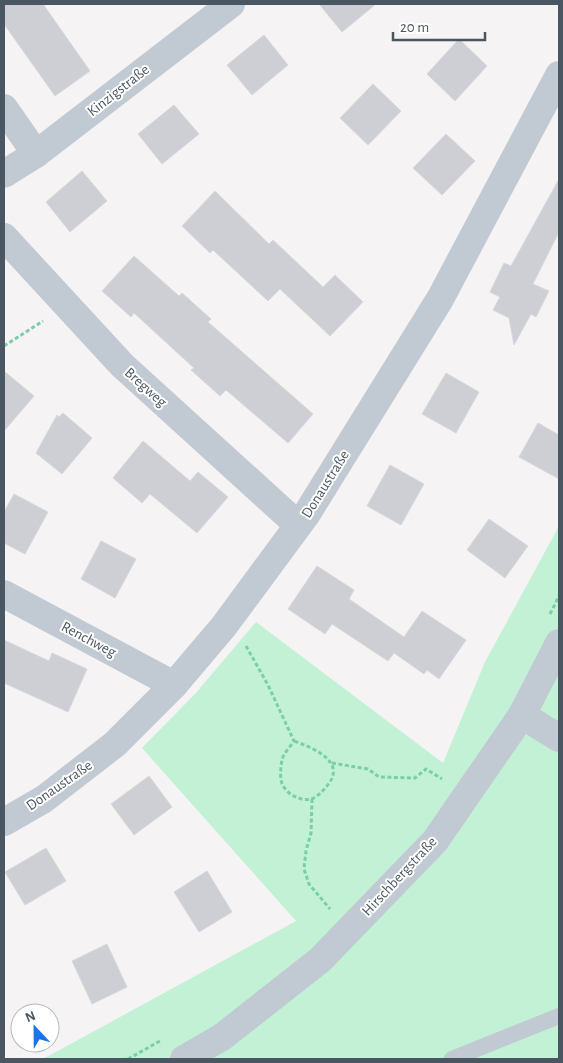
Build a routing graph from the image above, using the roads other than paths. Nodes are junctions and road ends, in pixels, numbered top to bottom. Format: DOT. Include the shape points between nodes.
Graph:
graph roads {
  1 [pos="231,4"];
  2 [pos="559,75"];
  3 [pos="4,108"];
  4 [pos="36,154"];
  5 [pos="4,174"];
  6 [pos="4,237"];
  7 [pos="298,525"];
  8 [pos="4,594"];
  9 [pos="552,633"];
  10 [pos="174,685"];
  11 [pos="522,715"];
  12 [pos="559,738"];
  13 [pos="4,822"];
  14 [pos="559,1016"];
  15 [pos="184,1059"];
  16 [pos="452,1059"];
  1 -- 4 [label="street, Kinzigstraße"];
  2 -- 7 [label="street, Donaustraße" via="440,299"];
  3 -- 4 [label="street"];
  4 -- 5 [label="street, Kinzigstraße"];
  6 -- 7 [label="street, Bregweg" via="122,365"];
  7 -- 10 [label="street, Donaustraße" via="224,626"];
  8 -- 10 [label="street, Renchweg"];
  9 -- 11 [label="street, Hirschbergstraße"];
  10 -- 13 [label="street, Donaustraße" via="115,744 44,800"];
  11 -- 12 [label="street"];
  11 -- 15 [label="street, Hirschbergstraße" via="435,841 320,960 222,1037"];
  14 -- 16 [label="lane"];
}
